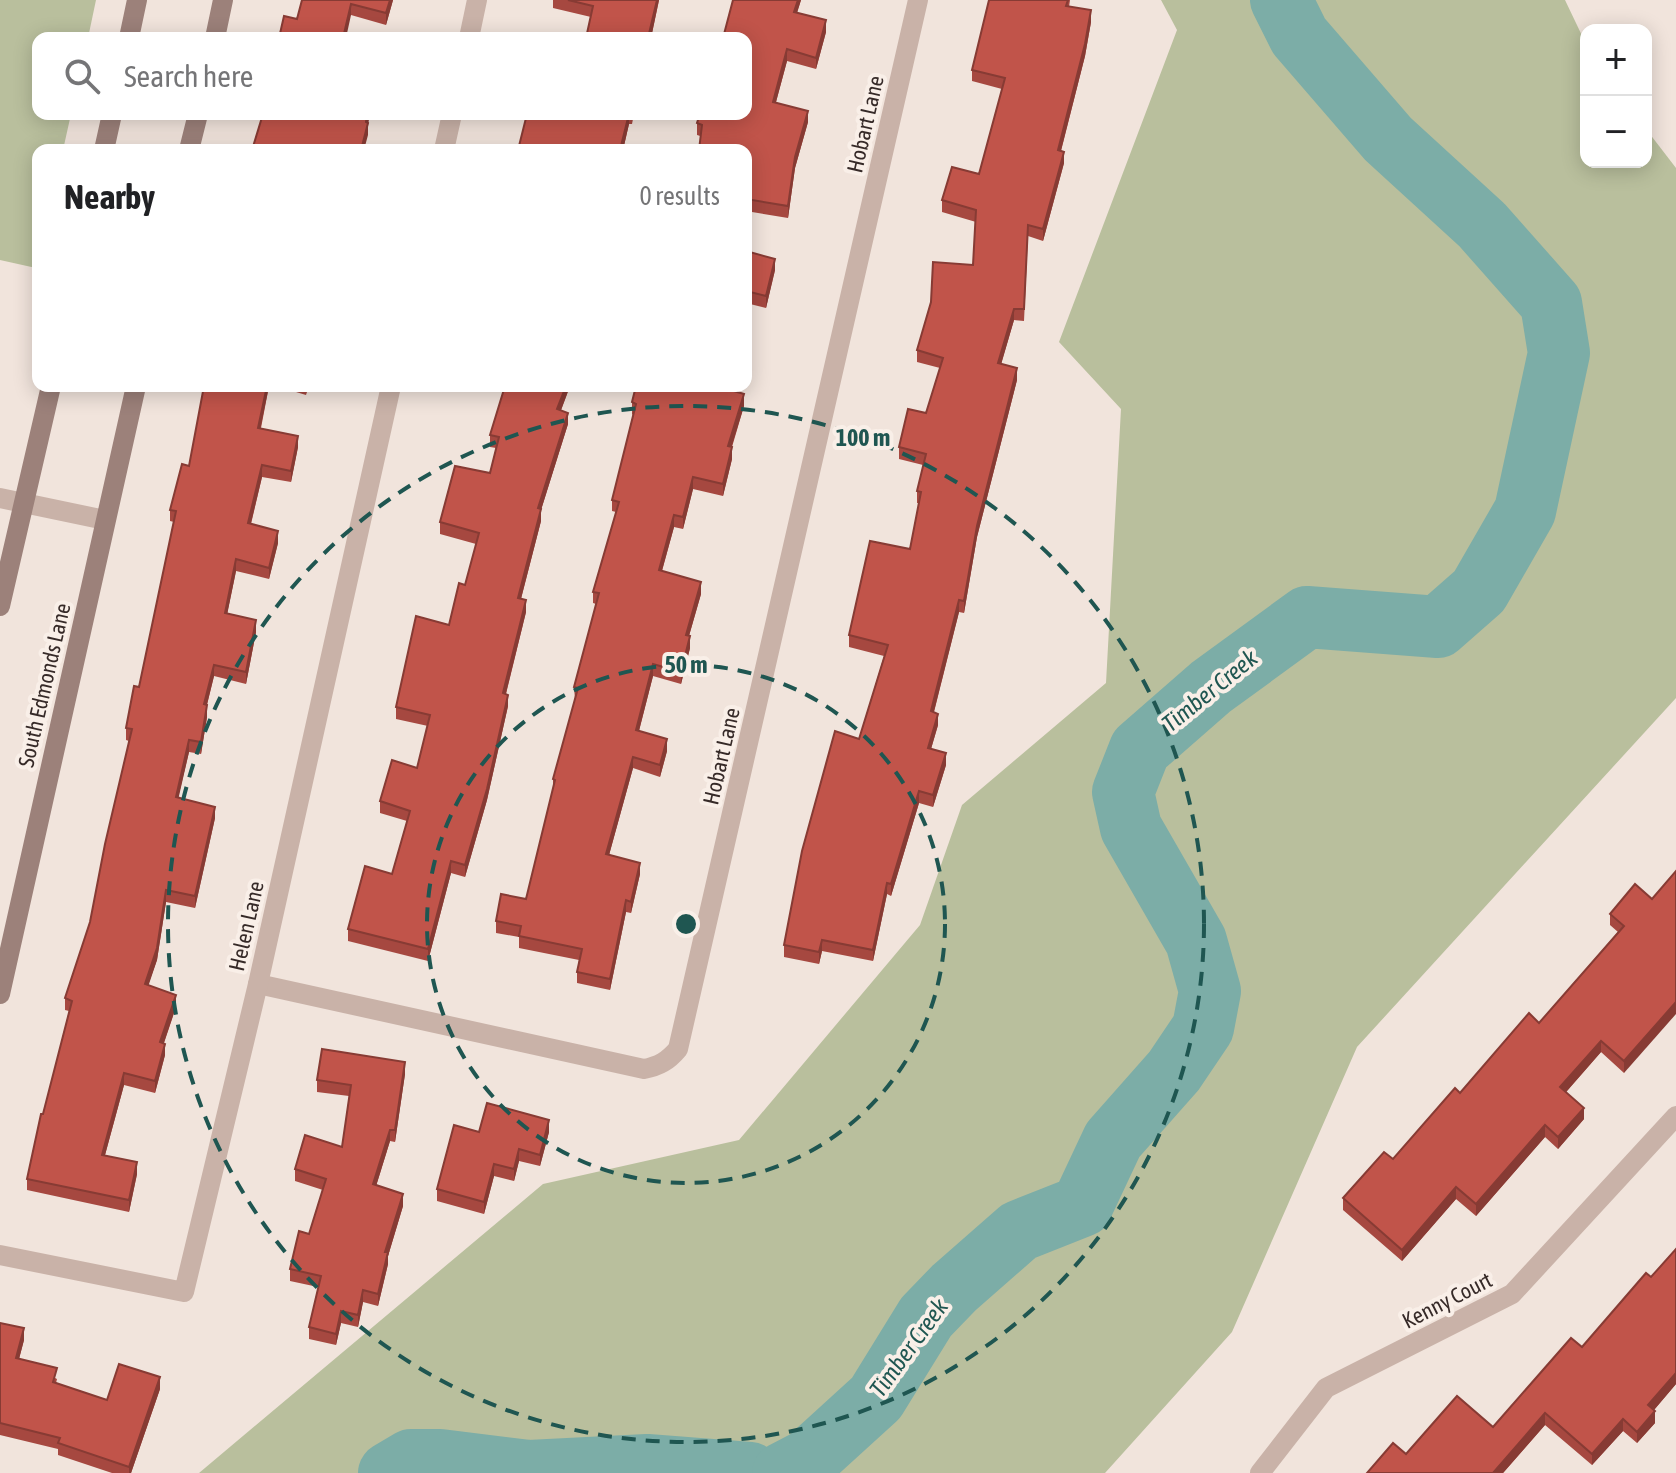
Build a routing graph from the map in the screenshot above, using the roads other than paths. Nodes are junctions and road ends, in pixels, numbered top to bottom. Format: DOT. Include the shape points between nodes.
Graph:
graph roads {
  1 [pos="137,0"];
  2 [pos="223,0"];
  3 [pos="477,0"];
  4 [pos="918,0"];
  5 [pos="130,32"];
  6 [pos="216,32"];
  7 [pos="470,32"];
  8 [pos="111,120"];
  9 [pos="196,120"];
  10 [pos="451,120"];
  11 [pos="105,144"];
  12 [pos="190,144"];
  13 [pos="445,144"];
  14 [pos="50,392"];
  15 [pos="135,392"];
  16 [pos="390,392"];
  17 [pos="0,498"];
  18 [pos="24,504"];
  19 [pos="105,520"];
  20 [pos="0,606"];
  21 [pos="258,984"];
  22 [pos="0,994"];
  23 [pos="1676,1116"];
  24 [pos="0,1255"];
  25 [pos="1260,1473"];
  1 -- 5 [label="main road"];
  2 -- 6 [label="main road"];
  3 -- 7 [label="street"];
  4 -- 21 [label="street, Hobart Lane" via="678,1049 658,1067 644,1069"];
  8 -- 11 [label="main road"];
  9 -- 12 [label="main road"];
  10 -- 13 [label="street"];
  14 -- 18 [label="main road"];
  15 -- 19 [label="main road, South Edmonds Lane"];
  16 -- 21 [label="street, Helen Lane"];
  17 -- 18 [label="street"];
  18 -- 19 [label="street"];
  18 -- 20 [label="main road"];
  19 -- 22 [label="main road, South Edmonds Lane"];
  21 -- 24 [label="street, Helen Lane" via="184,1292"];
  23 -- 25 [label="street, Kenny Court" via="1512,1294 1326,1388"];
}
